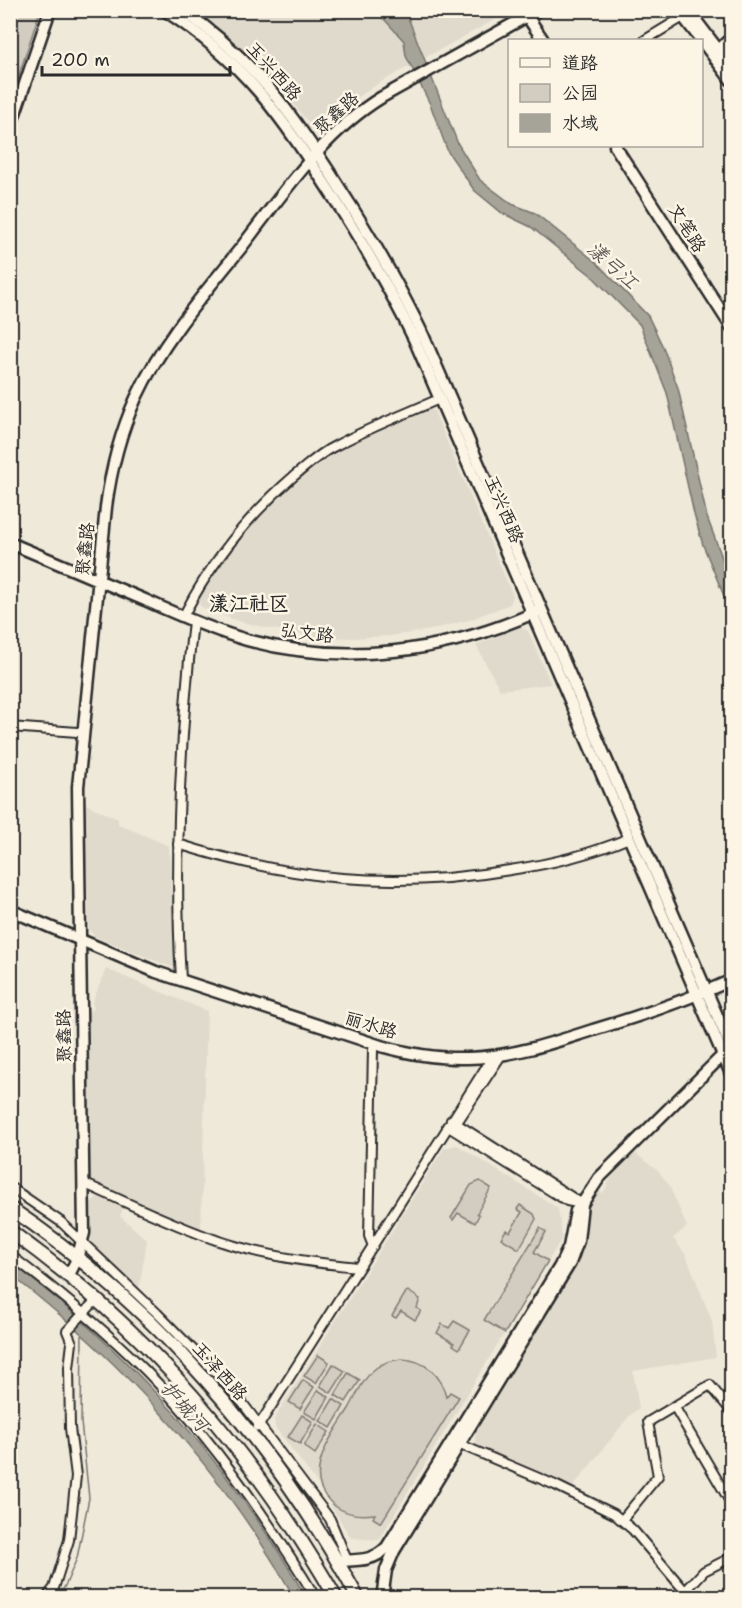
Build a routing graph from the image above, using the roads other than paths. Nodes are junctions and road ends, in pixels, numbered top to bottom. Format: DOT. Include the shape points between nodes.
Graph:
graph roads {
  1 [pos="50,10"];
  2 [pos="164,10"];
  3 [pos="182,10"];
  4 [pos="538,10"];
  5 [pos="525,12"];
  6 [pos="683,13"];
  7 [pos="732,35"];
  8 [pos="542,39"];
  9 [pos="646,39"];
  10 [pos="696,39"];
  11 [pos="703,47"];
  12 [pos="718,50"];
  13 [pos="732,68"];
  14 [pos="732,81"];
  15 [pos="10,128"];
  16 [pos="616,147"];
  17 [pos="312,154"];
  18 [pos="732,328"];
  19 [pos="439,399"];
  20 [pos="10,537"];
  21 [pos="10,543"];
  22 [pos="96,576"];
  23 [pos="535,608"];
  24 [pos="190,616"];
  25 [pos="10,727"];
  26 [pos="77,732"];
  27 [pos="629,838"];
  28 [pos="178,844"];
  29 [pos="10,910"];
  30 [pos="10,917"];
  31 [pos="76,941"];
  32 [pos="181,980"];
  33 [pos="732,980"];
  34 [pos="732,987"];
  35 [pos="702,995"];
  36 [pos="374,1050"];
  37 [pos="728,1050"];
  38 [pos="495,1058"];
  39 [pos="732,1076"];
  40 [pos="452,1124"];
  41 [pos="83,1183"];
  42 [pos="10,1187"];
  43 [pos="582,1204"];
  44 [pos="10,1208"];
  45 [pos="10,1231"];
  46 [pos="80,1240"];
  47 [pos="373,1246"];
  48 [pos="10,1255"];
  49 [pos="75,1255"];
  50 [pos="359,1268"];
  51 [pos="66,1273"];
  52 [pos="97,1299"];
  53 [pos="83,1314"];
  54 [pos="674,1406"];
  55 [pos="732,1412"];
  56 [pos="255,1429"];
  57 [pos="459,1444"];
  58 [pos="732,1505"];
  59 [pos="622,1520"];
  60 [pos="732,1557"];
  61 [pos="342,1561"];
  62 [pos="684,1590"];
  63 [pos="46,1598"];
  64 [pos="316,1598"];
  65 [pos="336,1598"];
  66 [pos="358,1598"];
  67 [pos="382,1598"];
  68 [pos="679,1598"];
  1 -- 15 [label="main road"];
  2 -- 17 [label="main road, 玉兴西路" via="243,73"];
  3 -- 17 [label="main road, 玉兴西路" via="250,66 287,109"];
  4 -- 5 [label="main road, 聚鑫路"];
  5 -- 8 [label="main road"];
  5 -- 17 [label="main road, 聚鑫路" via="358,105 336,124"];
  6 -- 9 [label="street"];
  6 -- 10 [label="main road"];
  6 -- 12 [label="main road"];
  7 -- 12 [label="street"];
  11 -- 14 [label="main road"];
  12 -- 13 [label="main road"];
  16 -- 18 [label="main road, 文笔路"];
  17 -- 19 [label="main road, 玉兴西路" via="389,289"];
  17 -- 22 [label="main road, 聚鑫路" via="177,329 144,382 129,413 113,464"];
  17 -- 23 [label="main road, 玉兴西路" via="369,234 411,309"];
  19 -- 23 [label="main road, 玉兴西路"];
  19 -- 24 [label="street" via="333,446 303,468 240,528 213,565"];
  20 -- 22 [label="main road, 弘文路"];
  21 -- 22 [label="main road, 弘文路"];
  22 -- 24 [label="main road, 弘文路"];
  22 -- 26 [label="main road, 聚鑫路"];
  22 -- 31 [label="main road, 聚鑫路" via="78,787"];
  23 -- 24 [label="main road, 弘文路" via="452,635 353,648 265,638"];
  23 -- 27 [label="main road, 玉兴西路"];
  23 -- 35 [label="main road, 玉兴西路"];
  24 -- 28 [label="street"];
  25 -- 26 [label="street"];
  26 -- 31 [label="main road, 聚鑫路" via="72,787"];
  27 -- 28 [label="street" via="594,851 519,869 388,881 279,870"];
  27 -- 35 [label="main road, 玉兴西路"];
  28 -- 32 [label="street"];
  29 -- 31 [label="main road, 丽水路"];
  30 -- 31 [label="main road, 丽水路"];
  31 -- 32 [label="main road, 丽水路"];
  31 -- 36 [label="main road, 丽水路" via="153,978"];
  31 -- 41 [label="main road, 聚鑫路"];
  31 -- 46 [label="main road, 聚鑫路"];
  32 -- 38 [label="main road, 丽水路" via="396,1050 455,1058"];
  33 -- 35 [label="main road, 丽水路"];
  34 -- 35 [label="main road, 丽水路"];
  35 -- 37 [label="main road, 玉兴西路"];
  35 -- 38 [label="main road, 丽水路"];
  36 -- 38 [label="main road, 丽水路" via="439,1063 470,1065"];
  36 -- 47 [label="street" via="369,1236"];
  37 -- 39 [label="main road, 玉兴西路"];
  37 -- 43 [label="main road" via="599,1178"];
  38 -- 40 [label="street"];
  40 -- 43 [label="street"];
  40 -- 47 [label="street"];
  41 -- 46 [label="main road, 聚鑫路"];
  41 -- 50 [label="street" via="231,1245 291,1259"];
  42 -- 46 [label="street"];
  43 -- 57 [label="main road" via="578,1241 570,1263"];
  43 -- 61 [label="main road" via="576,1211 569,1247 560,1266 387,1547 370,1559"];
  44 -- 49 [label="main road, 玉泽西路"];
  45 -- 51 [label="main road, 玉泽西路"];
  46 -- 49 [label="main road, 聚鑫路"];
  46 -- 56 [label="street" via="191,1347 244,1405"];
  47 -- 50 [label="street"];
  48 -- 53 [label="street"];
  49 -- 51 [label="main road, 聚鑫路"];
  49 -- 56 [label="main road, 玉泽西路" via="155,1327"];
  50 -- 56 [label="street"];
  51 -- 52 [label="main road, 玉泽西路"];
  52 -- 53 [label="street"];
  52 -- 65 [label="main road, 玉泽西路" via="161,1360 242,1453 287,1516"];
  53 -- 63 [label="street" via="67,1331 72,1343 70,1428 76,1476 69,1540 54,1588"];
  53 -- 64 [label="street" via="148,1373 193,1423 250,1497"];
  54 -- 55 [label="street" via="710,1385"];
  54 -- 58 [label="street"];
  54 -- 59 [label="street" via="648,1422 658,1476"];
  56 -- 61 [label="main road, 玉泽西路"];
  57 -- 59 [label="street" via="555,1485"];
  57 -- 67 [label="main road" via="394,1551 386,1570"];
  59 -- 62 [label="street"];
  60 -- 62 [label="street" via="704,1571"];
  61 -- 66 [label="main road, 玉泽西路"];
  62 -- 68 [label="street"];
}
